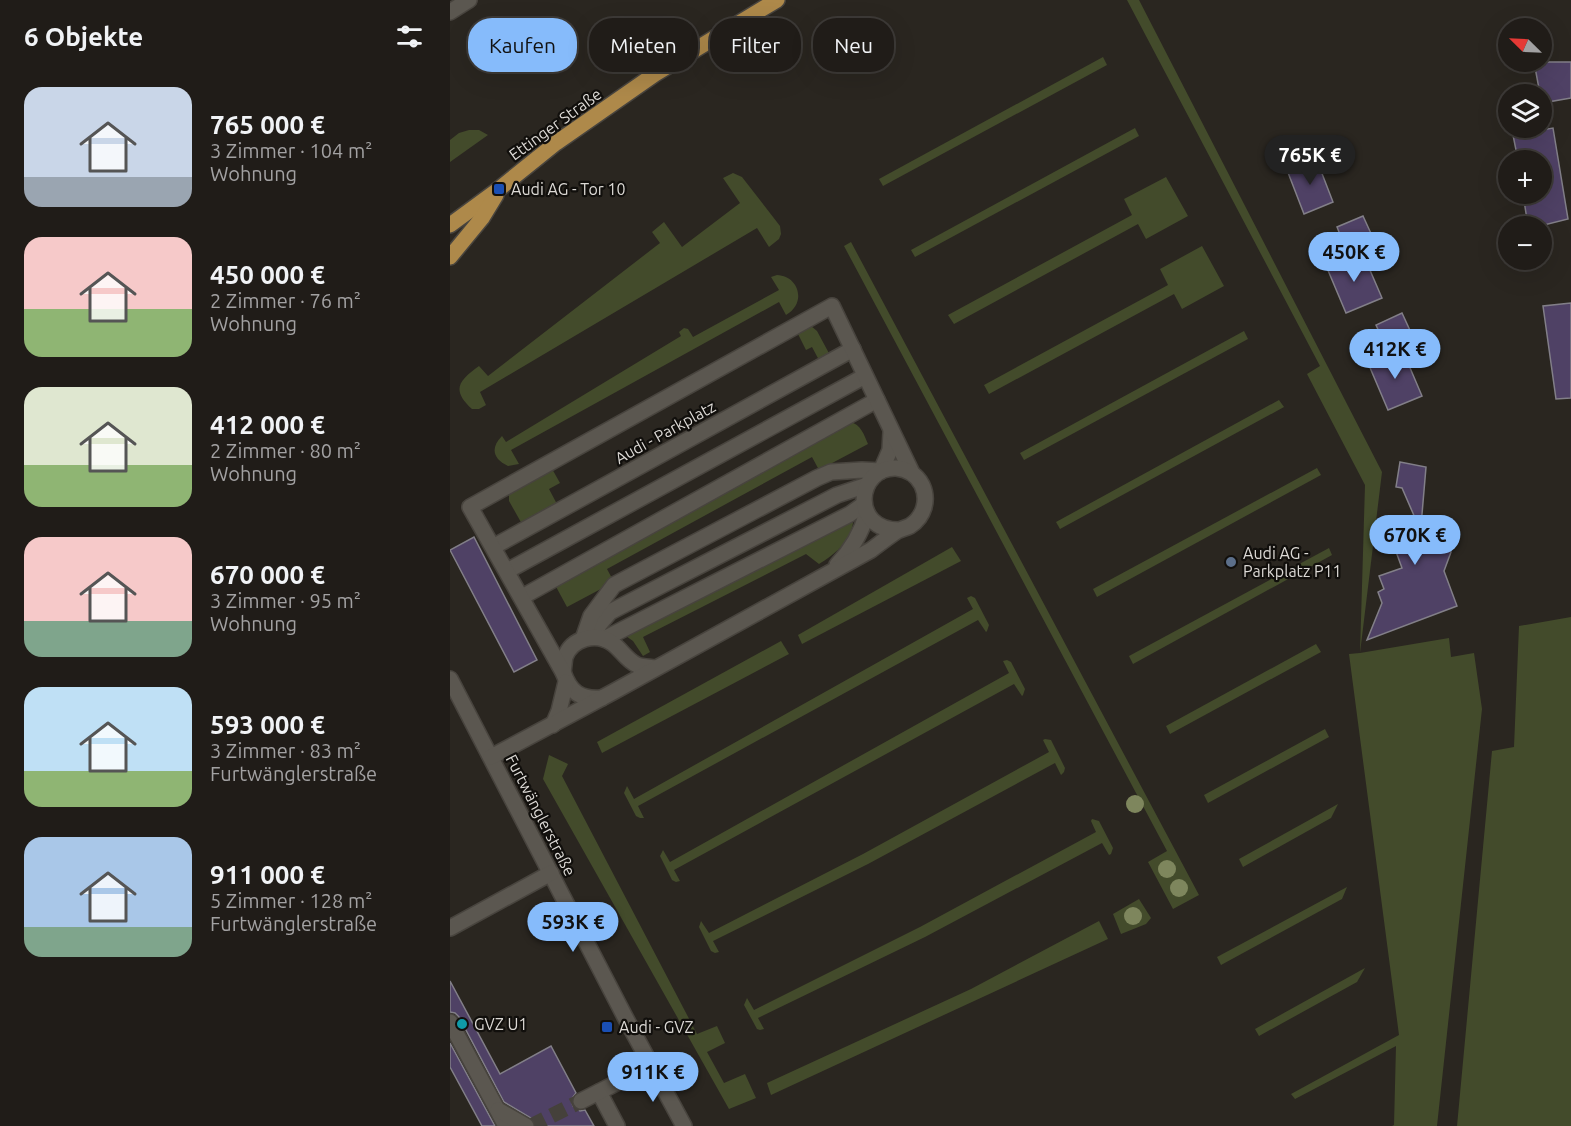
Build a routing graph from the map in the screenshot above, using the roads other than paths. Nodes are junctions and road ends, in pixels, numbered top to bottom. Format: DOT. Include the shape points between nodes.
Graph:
graph roads {
  1 [pos="469,0"];
  2 [pos="777,0"];
  3 [pos="450,12"];
  4 [pos="499,189"];
  5 [pos="450,225"];
  6 [pos="450,257"];
  7 [pos="853,349"];
  8 [pos="866,376"];
  9 [pos="877,400"];
  10 [pos="890,428"];
  11 [pos="881,471"];
  12 [pos="912,473"];
  13 [pos="867,484"];
  14 [pos="866,508"];
  15 [pos="899,530"];
  16 [pos="493,547"];
  17 [pos="507,571"];
  18 [pos="831,572"];
  19 [pos="522,597"];
  20 [pos="540,631"];
  21 [pos="588,640"];
  22 [pos="621,653"];
  23 [pos="655,668"];
  24 [pos="565,677"];
  25 [pos="450,679"];
  26 [pos="608,695"];
  27 [pos="553,725"];
  28 [pos="491,757"];
  29 [pos="550,873"];
  30 [pos="450,928"];
  31 [pos="450,1022"];
  32 [pos="652,1065"];
  33 [pos="598,1092"];
  34 [pos="581,1101"];
  35 [pos="498,1110"];
  36 [pos="506,1126"];
  37 [pos="526,1126"];
  38 [pos="617,1126"];
  39 [pos="684,1126"];
  1 -- 3 [label="street"];
  2 -- 4 [label="main road, Ettinger Straße" via="655,74 556,143"];
  4 -- 5 [label="main road, Ettinger Straße"];
  4 -- 6 [label="main road" via="482,218"];
  7 -- 8 [label="street"];
  7 -- 16 [label="street, Audi - Parkplatz"];
  7 -- 16 [label="street" via="832,306 471,507"];
  8 -- 9 [label="street"];
  8 -- 17 [label="street"];
  9 -- 10 [label="street"];
  9 -- 19 [label="street"];
  10 -- 11 [label="street" via="890,450"];
  10 -- 12 [label="street"];
  11 -- 12 [label="street" via="891,468"];
  11 -- 13 [label="street"];
  11 -- 21 [label="street" via="831,472 614,585 591,616"];
  12 -- 15 [label="street" via="920,481 926,501 917,520"];
  13 -- 14 [label="street"];
  13 -- 21 [label="street" via="837,495 610,612"];
  14 -- 15 [label="street" via="880,527"];
  14 -- 18 [label="street" via="856,542"];
  14 -- 21 [label="street"];
  15 -- 18 [label="street"];
  16 -- 17 [label="street"];
  17 -- 19 [label="street"];
  18 -- 23 [label="street"];
  19 -- 20 [label="street"];
  20 -- 21 [label="street" via="552,638"];
  20 -- 24 [label="street"];
  21 -- 22 [label="street" via="614,644"];
  21 -- 24 [label="street" via="565,658"];
  22 -- 23 [label="street" via="636,664"];
  22 -- 26 [label="street" via="625,667 622,681"];
  23 -- 26 [label="street"];
  24 -- 26 [label="street" via="582,696 592,699"];
  24 -- 27 [label="street"];
  25 -- 28 [label="street, Furtwänglerstraße"];
  26 -- 27 [label="street"];
  27 -- 28 [label="street"];
  28 -- 29 [label="street, Furtwänglerstraße"];
  29 -- 30 [label="street"];
  29 -- 32 [label="street, Furtwänglerstraße"];
  31 -- 35 [label="street"];
  32 -- 33 [label="street"];
  32 -- 39 [label="street, Furtwänglerstraße"];
  33 -- 34 [label="street"];
  33 -- 38 [label="street"];
  35 -- 36 [label="street"];
  35 -- 37 [label="street"];
}
